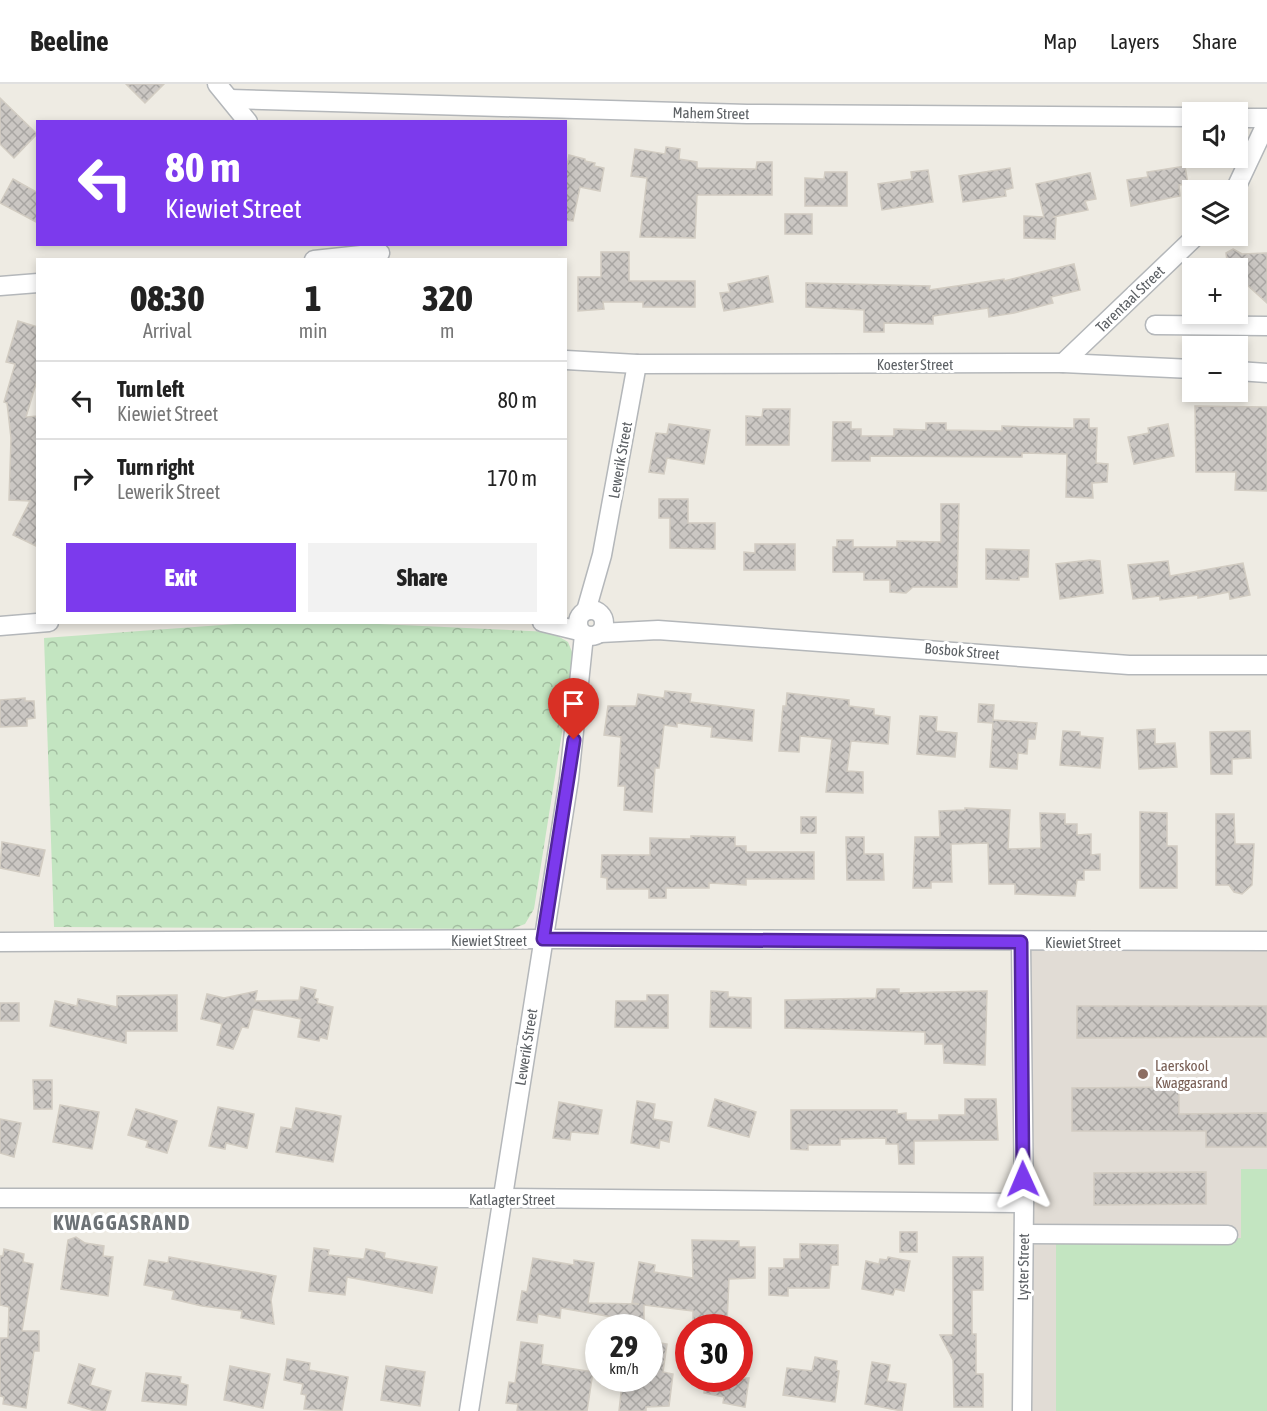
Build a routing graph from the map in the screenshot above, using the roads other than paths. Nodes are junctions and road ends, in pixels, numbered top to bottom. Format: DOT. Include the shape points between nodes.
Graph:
graph roads {
  1 [pos="217,84"];
  2 [pos="230,99"];
  3 [pos="1182,117"];
  4 [pos="1248,119"];
  5 [pos="246,120"];
  6 [pos="1267,120"];
  7 [pos="1240,180"];
  8 [pos="1186,246"];
  9 [pos="380,252"];
  10 [pos="330,258"];
  11 [pos="36,283"];
  12 [pos="0,286"];
  13 [pos="1155,325"];
  14 [pos="1267,327"];
  15 [pos="567,360"];
  16 [pos="1064,363"];
  17 [pos="637,364"];
  18 [pos="1182,369"];
  19 [pos="1248,372"];
  20 [pos="1267,373"];
  21 [pos="567,622"];
  22 [pos="588,622"];
  23 [pos="36,623"];
  24 [pos="0,626"];
  25 [pos="1267,665"];
  26 [pos="543,939"];
  27 [pos="1267,941"];
  28 [pos="0,942"];
  29 [pos="1021,942"];
  30 [pos="0,1198"];
  31 [pos="502,1198"];
  32 [pos="1024,1203"];
  33 [pos="1024,1234"];
  34 [pos="1228,1235"];
  35 [pos="470,1411"];
  36 [pos="1022,1411"];
  1 -- 2 [label="street"];
  2 -- 3 [label="street, Mahem Street" via="747,114"];
  2 -- 5 [label="street"];
  4 -- 6 [label="street"];
  6 -- 7 [label="street"];
  8 -- 16 [label="street, Tarentaal Street"];
  9 -- 10 [label="street"];
  11 -- 12 [label="street"];
  13 -- 14 [label="street"];
  15 -- 17 [label="street, Koester Street"];
  16 -- 17 [label="street, Koester Street"];
  16 -- 18 [label="street, Koester Street"];
  17 -- 22 [label="street, Lewerik Street"];
  19 -- 20 [label="street"];
  21 -- 22 [label="street, Bosbok Street"];
  22 -- 25 [label="street, Bosbok Street" via="1129,665"];
  22 -- 26 [label="street, Lewerik Street" via="569,778"];
  23 -- 24 [label="street"];
  26 -- 28 [label="street, Kiewiet Street"];
  26 -- 29 [label="street, Kiewiet Street"];
  26 -- 31 [label="street, Lewerik Street"];
  27 -- 29 [label="street, Kiewiet Street"];
  29 -- 32 [label="street, Lyster Street"];
  30 -- 31 [label="street, Katlagter Street"];
  31 -- 32 [label="street, Katlagter Street"];
  31 -- 35 [label="street, Lewerik Street"];
  32 -- 33 [label="street, Lyster Street"];
  33 -- 34 [label="street"];
  33 -- 36 [label="street, Lyster Street"];
}
